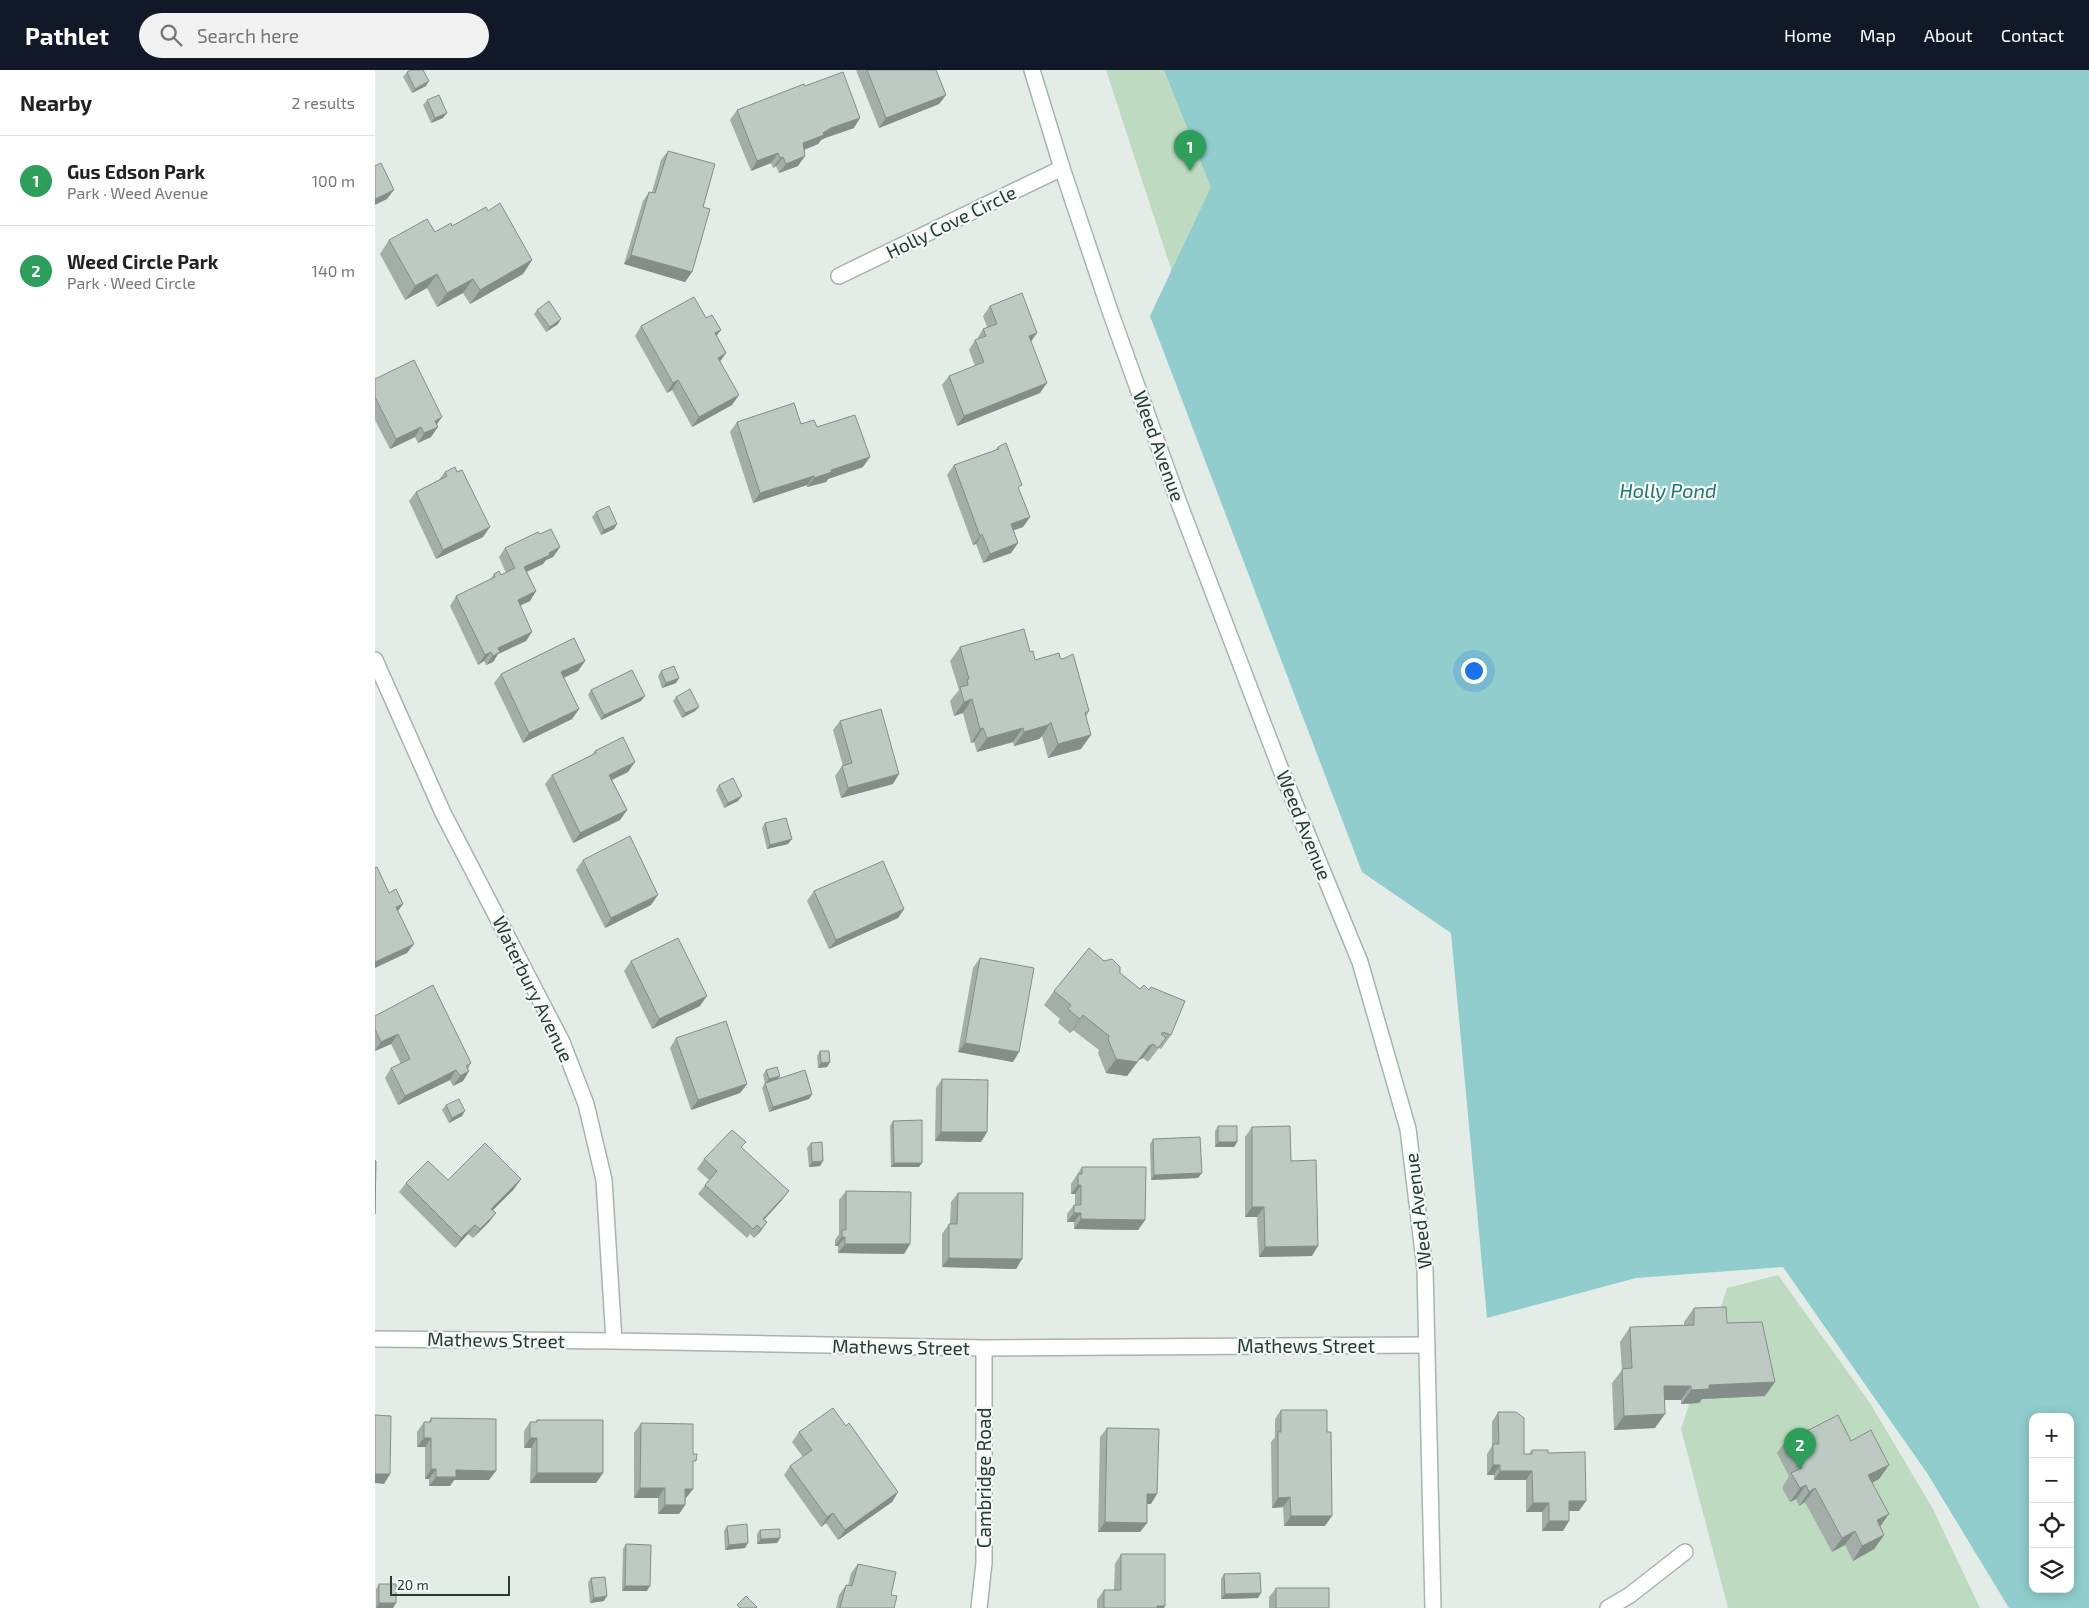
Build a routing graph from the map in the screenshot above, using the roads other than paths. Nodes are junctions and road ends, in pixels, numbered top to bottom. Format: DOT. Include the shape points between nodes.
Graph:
graph roads {
  1 [pos="1032,70"];
  2 [pos="1062,168"];
  3 [pos="839,276"];
  4 [pos="375,660"];
  5 [pos="375,1339"];
  6 [pos="614,1341"];
  7 [pos="1427,1345"];
  8 [pos="984,1348"];
  9 [pos="1685,1552"];
  10 [pos="979,1608"];
  11 [pos="1433,1608"];
  12 [pos="1607,1608"];
  1 -- 2 [label="street, Weed Avenue"];
  2 -- 3 [label="street, Holly Cove Circle"];
  2 -- 7 [label="street, Weed Avenue" via="1179,503 1281,770 1360,962 1408,1129 1425,1269"];
  4 -- 6 [label="street, Waterbury Avenue" via="443,813 562,1042 586,1104 604,1180"];
  5 -- 6 [label="street, Mathews Street"];
  6 -- 8 [label="street, Mathews Street"];
  7 -- 8 [label="street, Mathews Street"];
  7 -- 11 [label="street, Weed Avenue"];
  8 -- 10 [label="street, Cambridge Road" via="984,1563"];
  9 -- 12 [label="street"];
}
